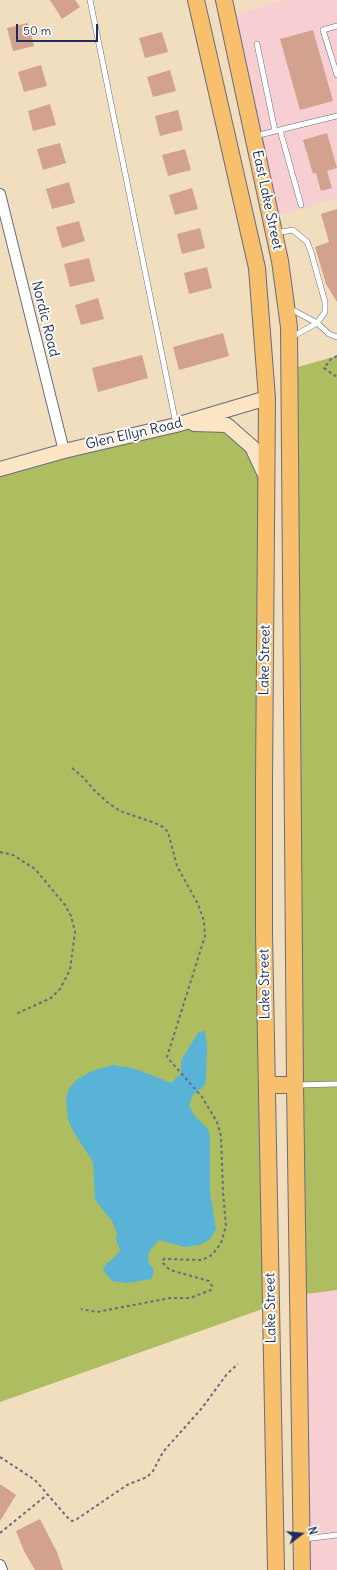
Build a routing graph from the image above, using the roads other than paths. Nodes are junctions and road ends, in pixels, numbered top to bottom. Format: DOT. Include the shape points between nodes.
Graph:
graph roads {
  1 [pos="90,0"];
  2 [pos="196,0"];
  3 [pos="224,0"];
  4 [pos="337,26"];
  5 [pos="257,44"];
  6 [pos="337,75"];
  7 [pos="337,116"];
  8 [pos="277,130"];
  9 [pos="254,137"];
  10 [pos="0,194"];
  11 [pos="301,205"];
  12 [pos="274,233"];
  13 [pos="287,307"];
  14 [pos="317,323"];
  15 [pos="337,337"];
  16 [pos="290,339"];
  17 [pos="267,398"];
  18 [pos="290,402"];
  19 [pos="176,425"];
  20 [pos="64,451"];
  21 [pos="0,469"];
  22 [pos="266,478"];
  23 [pos="337,1084"];
  24 [pos="267,1085"];
  25 [pos="295,1085"];
  26 [pos="337,1535"];
  27 [pos="302,1539"];
  28 [pos="0,1565"];
  29 [pos="2,1570"];
  30 [pos="276,1570"];
  31 [pos="302,1570"];
  1 -- 19 [label="lane"];
  2 -- 17 [label="main road, East Lake Street" via="257,268"];
  3 -- 9 [label="main road, East Lake Street"];
  4 -- 6 [label="lane" via="323,30"];
  5 -- 8 [label="lane"];
  7 -- 8 [label="lane"];
  8 -- 9 [label="lane"];
  8 -- 11 [label="lane"];
  9 -- 12 [label="main road, East Lake Street"];
  10 -- 20 [label="street, Nordic Road"];
  12 -- 13 [label="main road, East Lake Street"];
  12 -- 14 [label="lane" via="293,230 307,242 325,302 325,312"];
  13 -- 14 [label="lane"];
  13 -- 16 [label="main road, East Lake Street"];
  14 -- 15 [label="lane" via="329,334"];
  14 -- 16 [label="lane"];
  16 -- 18 [label="main road, East Lake Street"];
  17 -- 18 [label="main road"];
  17 -- 19 [label="street, Glen Ellyn Road"];
  17 -- 22 [label="main road, Lake Street"];
  18 -- 25 [label="main road, Lake Street"];
  19 -- 20 [label="street, Glen Ellyn Road"];
  19 -- 22 [label="street" via="227,425 252,447"];
  20 -- 21 [label="street, Glen Ellyn Road"];
  22 -- 24 [label="main road, Lake Street" via="264,783"];
  23 -- 25 [label="lane"];
  24 -- 25 [label="main road"];
  24 -- 30 [label="main road, Lake Street"];
  25 -- 27 [label="main road, Lake Street"];
  26 -- 27 [label="lane"];
  27 -- 31 [label="main road, Lake Street"];
  28 -- 29 [label="street"];
}
